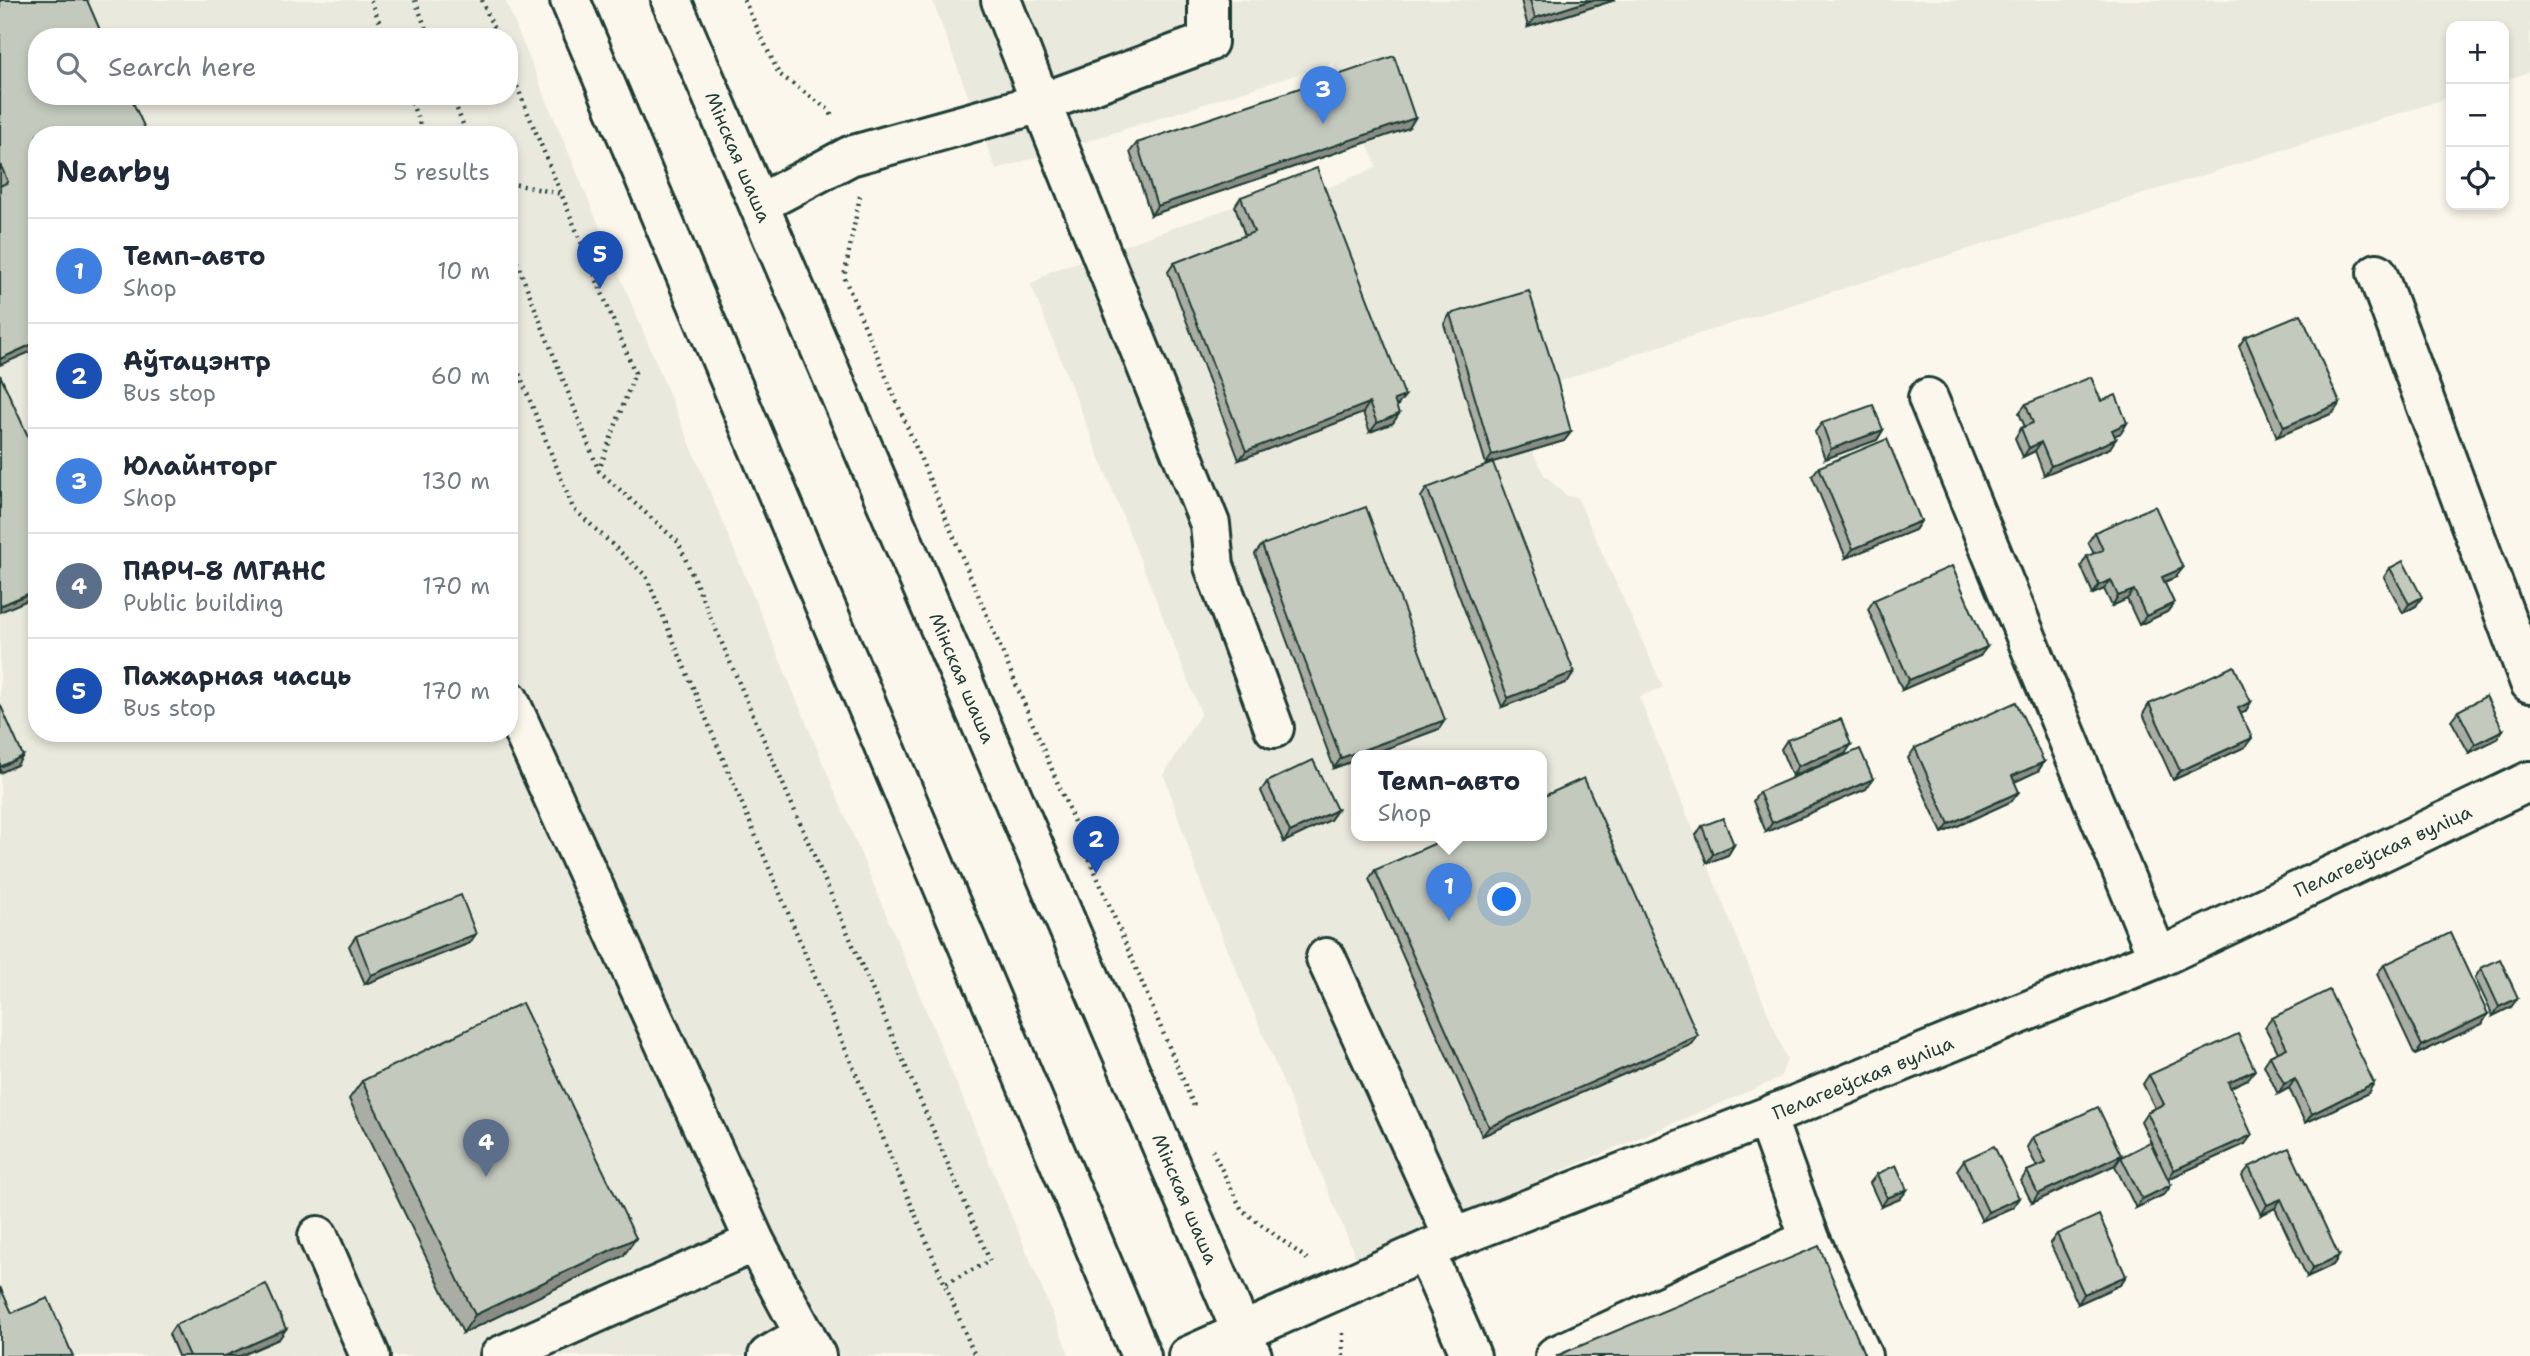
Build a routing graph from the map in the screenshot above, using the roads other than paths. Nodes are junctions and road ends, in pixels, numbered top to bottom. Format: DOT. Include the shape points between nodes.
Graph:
graph roads {
  1 [pos="570,0"];
  2 [pos="671,0"];
  3 [pos="1000,0"];
  4 [pos="1208,0"];
  5 [pos="1041,103"];
  6 [pos="759,204"];
  7 [pos="2377,273"];
  8 [pos="1928,398"];
  9 [pos="2530,683"];
  10 [pos="518,720"];
  11 [pos="1273,728"];
  12 [pos="2530,781"];
  13 [pos="1326,958"];
  14 [pos="2158,958"];
  15 [pos="1766,1117"];
  16 [pos="318,1236"];
  17 [pos="1810,1239"];
  18 [pos="755,1242"];
  19 [pos="1440,1245"];
  20 [pos="1247,1344"];
  21 [pos="810,1345"];
  22 [pos="370,1356"];
  23 [pos="500,1356"];
  24 [pos="768,1356"];
  25 [pos="1142,1356"];
  26 [pos="1188,1356"];
  27 [pos="1471,1356"];
  28 [pos="1555,1356"];
  29 [pos="1862,1356"];
  1 -- 25 [label="main road"];
  2 -- 6 [label="main road, Мінская шаша"];
  3 -- 5 [label="main road"];
  4 -- 5 [label="main road" via="1208,42"];
  5 -- 6 [label="main road" via="850,156"];
  5 -- 11 [label="main road" via="1210,524 1214,566"];
  6 -- 20 [label="main road, Мінская шаша"];
  7 -- 9 [label="main road"];
  8 -- 14 [label="main road"];
  10 -- 18 [label="main road"];
  12 -- 14 [label="main road, Пелагееўская вуліца"];
  13 -- 19 [label="main road"];
  14 -- 15 [label="main road, Пелагееўская вуліца"];
  15 -- 17 [label="main road"];
  15 -- 19 [label="main road, Пелагееўская вуліца"];
  16 -- 22 [label="main road"];
  17 -- 28 [label="main road"];
  17 -- 29 [label="main road"];
  18 -- 21 [label="main road"];
  18 -- 23 [label="main road"];
  19 -- 20 [label="main road, Пелагееўская вуліца" via="1331,1293"];
  19 -- 27 [label="main road"];
  20 -- 26 [label="main road, Пелагееўская вуліца"];
  21 -- 24 [label="main road"];
}
